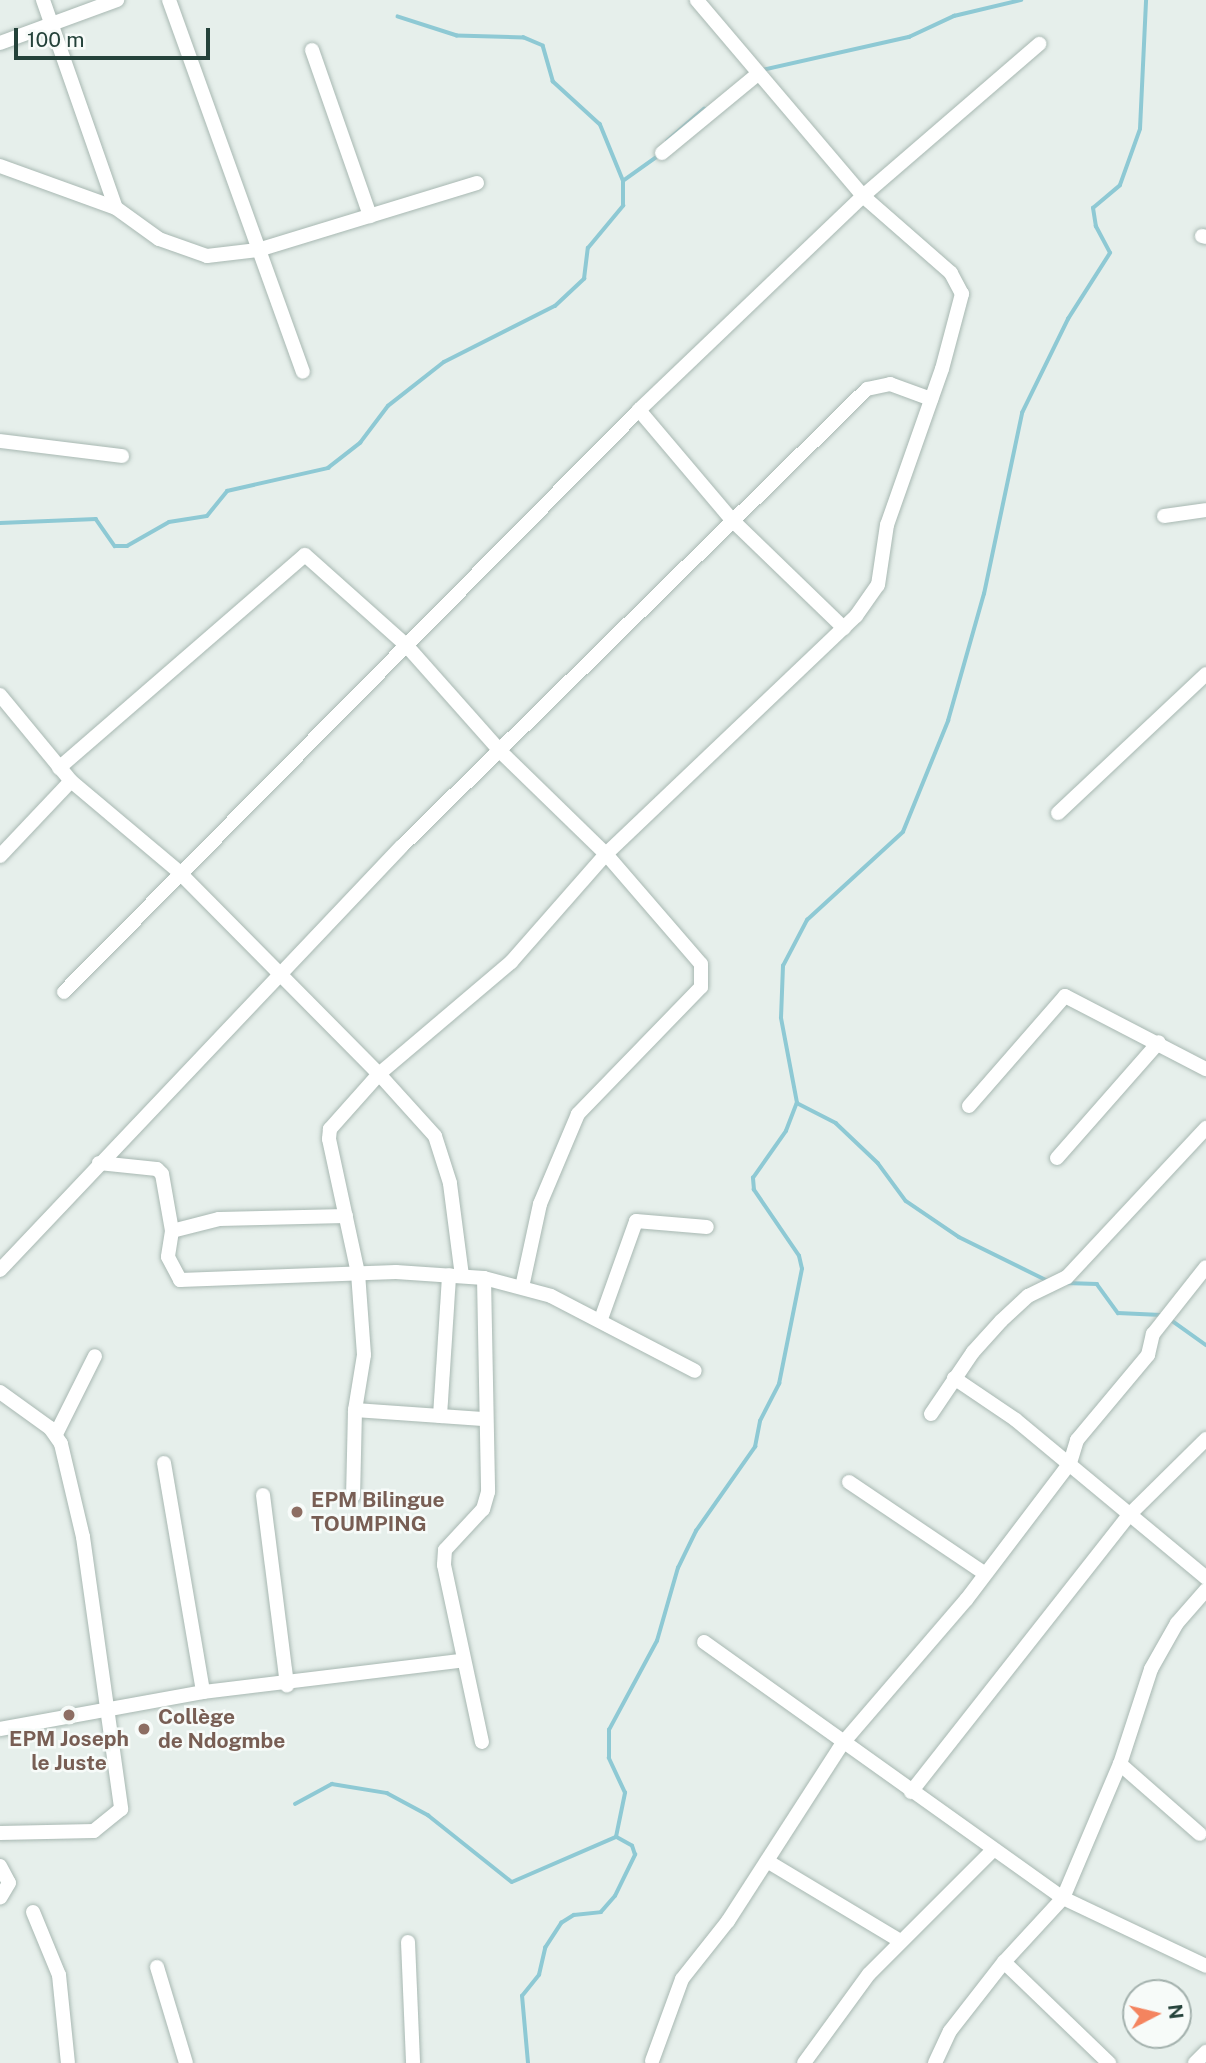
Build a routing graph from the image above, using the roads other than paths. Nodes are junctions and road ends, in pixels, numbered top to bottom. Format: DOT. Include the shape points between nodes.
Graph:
graph roads {
  1 [pos="43,0"];
  2 [pos="117,0"];
  3 [pos="169,0"];
  4 [pos="697,0"];
  5 [pos="51,25"];
  6 [pos="0,43"];
  7 [pos="1039,44"];
  8 [pos="312,50"];
  9 [pos="758,75"];
  10 [pos="662,153"];
  11 [pos="0,166"];
  12 [pos="477,183"];
  13 [pos="863,197"];
  14 [pos="116,208"];
  15 [pos="370,216"];
  16 [pos="258,250"];
  17 [pos="303,372"];
  18 [pos="931,399"];
  19 [pos="639,410"];
  20 [pos="0,441"];
  21 [pos="122,456"];
  22 [pos="1206,510"];
  23 [pos="1164,516"];
  24 [pos="731,519"];
  25 [pos="844,628"];
  26 [pos="406,645"];
  27 [pos="1206,674"];
  28 [pos="0,695"];
  29 [pos="502,753"];
  30 [pos="60,768"];
  31 [pos="71,781"];
  32 [pos="1058,813"];
  33 [pos="606,855"];
  34 [pos="0,856"];
  35 [pos="178,871"];
  36 [pos="280,977"];
  37 [pos="64,992"];
  38 [pos="1159,1042"];
  39 [pos="1206,1069"];
  40 [pos="379,1074"];
  41 [pos="969,1106"];
  42 [pos="1206,1128"];
  43 [pos="1057,1157"];
  44 [pos="99,1163"];
  45 [pos="346,1216"];
  46 [pos="708,1227"];
  47 [pos="172,1231"];
  48 [pos="1206,1267"];
  49 [pos="0,1270"];
  50 [pos="358,1273"];
  51 [pos="455,1276"];
  52 [pos="484,1278"];
  53 [pos="522,1287"];
  54 [pos="601,1319"];
  55 [pos="95,1356"];
  56 [pos="695,1371"];
  57 [pos="954,1378"];
  58 [pos="0,1392"];
  59 [pos="355,1410"];
  60 [pos="931,1414"];
  61 [pos="440,1416"];
  62 [pos="483,1419"];
  63 [pos="56,1434"];
  64 [pos="1206,1439"];
  65 [pos="164,1463"];
  66 [pos="1070,1463"];
  67 [pos="849,1482"];
  68 [pos="263,1495"];
  69 [pos="353,1496"];
  70 [pos="1130,1514"];
  71 [pos="984,1573"];
  72 [pos="1206,1578"];
  73 [pos="1206,1590"];
  74 [pos="704,1642"];
  75 [pos="461,1661"];
  76 [pos="287,1685"];
  77 [pos="203,1692"];
  78 [pos="107,1709"];
  79 [pos="0,1729"];
  80 [pos="482,1742"];
  81 [pos="842,1744"];
  82 [pos="1120,1764"];
  83 [pos="911,1792"];
  84 [pos="0,1833"];
  85 [pos="1200,1833"];
  86 [pos="993,1850"];
  87 [pos="767,1861"];
  88 [pos="0,1866"];
  89 [pos="0,1898"];
  90 [pos="1063,1898"];
  91 [pos="33,1912"];
  92 [pos="900,1941"];
  93 [pos="408,1942"];
  94 [pos="1004,1962"];
  95 [pos="1206,1966"];
  96 [pos="157,1967"];
  97 [pos="1206,2052"];
  98 [pos="652,2062"];
  99 [pos="68,2063"];
  100 [pos="186,2063"];
  101 [pos="413,2063"];
  102 [pos="804,2063"];
  103 [pos="935,2063"];
  104 [pos="1109,2063"];
  105 [pos="1195,2063"];
  1 -- 5 [label="street"];
  2 -- 5 [label="street"];
  3 -- 16 [label="street"];
  4 -- 9 [label="street"];
  5 -- 6 [label="street"];
  5 -- 14 [label="street"];
  7 -- 13 [label="street"];
  8 -- 15 [label="street"];
  9 -- 10 [label="street"];
  9 -- 13 [label="street"];
  11 -- 14 [label="street"];
  12 -- 15 [label="street"];
  13 -- 18 [label="street" via="960,283 962,294"];
  13 -- 19 [label="street"];
  14 -- 16 [label="street" via="177,249 207,256"];
  15 -- 16 [label="street"];
  16 -- 17 [label="street"];
  18 -- 24 [label="street" via="890,384 867,388"];
  18 -- 25 [label="street" via="887,526 878,585"];
  19 -- 24 [label="street"];
  19 -- 26 [label="street"];
  20 -- 21 [label="street"];
  22 -- 23 [label="street"];
  24 -- 25 [label="street"];
  24 -- 29 [label="street" via="723,534"];
  25 -- 33 [label="street"];
  26 -- 29 [label="street"];
  26 -- 30 [label="street" via="303,556"];
  26 -- 35 [label="street"];
  27 -- 32 [label="street"];
  28 -- 30 [label="street"];
  29 -- 33 [label="street"];
  29 -- 36 [label="street" via="402,846"];
  30 -- 31 [label="street"];
  31 -- 34 [label="street"];
  31 -- 35 [label="street"];
  33 -- 40 [label="street" via="511,962"];
  33 -- 53 [label="street" via="701,964 701,987 578,1114 540,1204"];
  35 -- 36 [label="street"];
  35 -- 37 [label="street"];
  36 -- 40 [label="street"];
  36 -- 44 [label="street"];
  38 -- 39 [label="street"];
  38 -- 41 [label="street" via="1065,996"];
  38 -- 43 [label="street"];
  40 -- 45 [label="street" via="330,1129"];
  40 -- 51 [label="street" via="439,1146 450,1183"];
  42 -- 57 [label="street" via="1067,1278 1019,1304"];
  44 -- 47 [label="street" via="160,1171"];
  44 -- 49 [label="street"];
  45 -- 47 [label="street" via="219,1219"];
  45 -- 50 [label="street"];
  46 -- 54 [label="street" via="636,1221"];
  47 -- 50 [label="street" via="168,1256 180,1280"];
  48 -- 66 [label="street" via="1153,1334 1148,1355 1077,1440"];
  50 -- 51 [label="street"];
  50 -- 59 [label="street" via="365,1355"];
  51 -- 52 [label="street"];
  51 -- 61 [label="street"];
  52 -- 53 [label="street"];
  52 -- 62 [label="street"];
  53 -- 54 [label="street"];
  54 -- 56 [label="street"];
  55 -- 63 [label="street"];
  57 -- 60 [label="street"];
  57 -- 66 [label="street"];
  58 -- 63 [label="street"];
  59 -- 61 [label="street"];
  59 -- 69 [label="street"];
  61 -- 62 [label="street"];
  62 -- 75 [label="street" via="488,1492 483,1508 445,1550"];
  63 -- 78 [label="street" via="83,1537"];
  64 -- 70 [label="street"];
  65 -- 77 [label="street"];
  66 -- 70 [label="street"];
  66 -- 71 [label="street"];
  67 -- 71 [label="street"];
  68 -- 76 [label="street"];
  70 -- 72 [label="street"];
  70 -- 83 [label="street"];
  71 -- 81 [label="street" via="928,1649"];
  73 -- 82 [label="street" via="1177,1623 1151,1669"];
  74 -- 81 [label="street"];
  75 -- 76 [label="street"];
  75 -- 80 [label="street"];
  76 -- 77 [label="street"];
  77 -- 78 [label="street"];
  78 -- 79 [label="street"];
  78 -- 84 [label="street" via="118,1815 94,1830"];
  81 -- 83 [label="street"];
  81 -- 87 [label="street"];
  82 -- 85 [label="street"];
  82 -- 90 [label="street"];
  83 -- 86 [label="street"];
  86 -- 90 [label="street"];
  86 -- 92 [label="street"];
  87 -- 92 [label="street"];
  87 -- 98 [label="street" via="682,1979"];
  88 -- 89 [label="street" via="9,1883"];
  90 -- 94 [label="street"];
  90 -- 95 [label="street"];
  91 -- 99 [label="street" via="59,1975"];
  92 -- 102 [label="street"];
  93 -- 101 [label="street"];
  94 -- 103 [label="street" via="950,2031"];
  94 -- 104 [label="street"];
  96 -- 100 [label="street"];
  97 -- 105 [label="street"];
}
